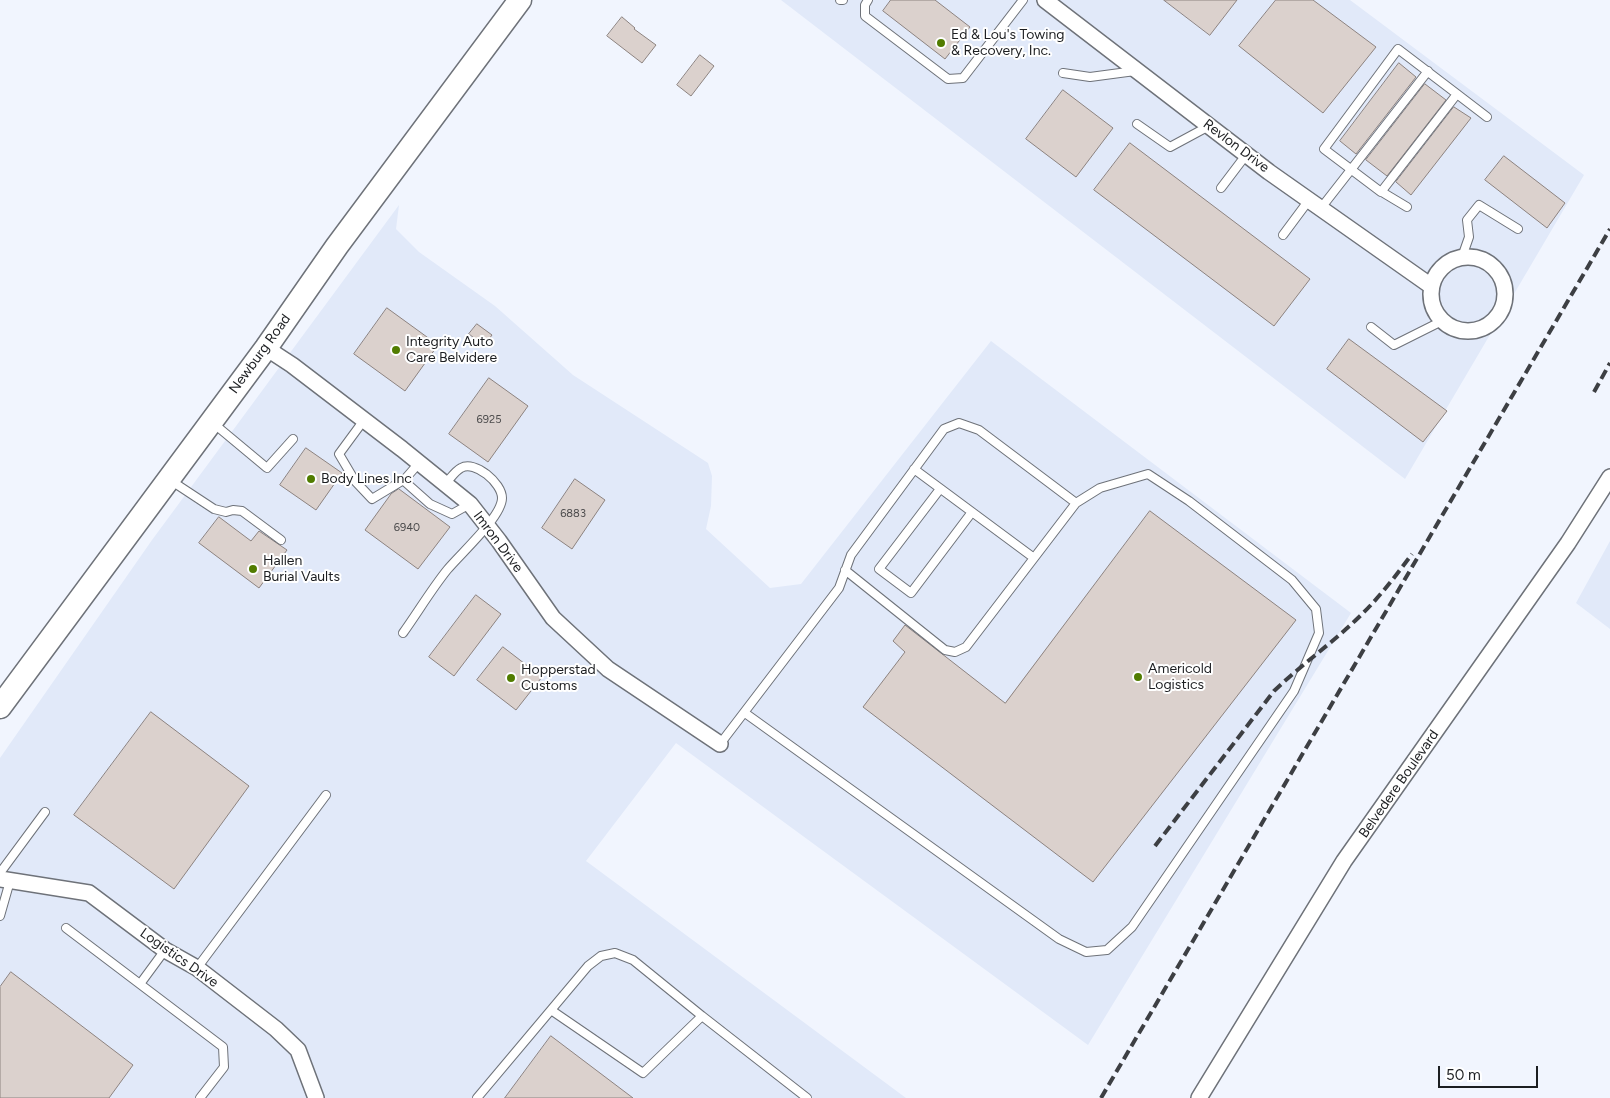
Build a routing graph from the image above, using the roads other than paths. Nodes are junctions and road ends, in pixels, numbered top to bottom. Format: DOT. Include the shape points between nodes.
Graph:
graph roads {
  1 [pos="520,0"];
  2 [pos="868,0"];
  3 [pos="1023,0"];
  4 [pos="1046,0"];
  5 [pos="1137,71"];
  6 [pos="1428,72"];
  7 [pos="1063,73"];
  8 [pos="1457,94"];
  9 [pos="1487,117"];
  10 [pos="1137,124"];
  11 [pos="1209,126"];
  12 [pos="1246,155"];
  13 [pos="1352,169"];
  14 [pos="1221,188"];
  15 [pos="1382,192"];
  16 [pos="1315,204"];
  17 [pos="1407,207"];
  18 [pos="1518,230"];
  19 [pos="1283,235"];
  20 [pos="1462,257"];
  21 [pos="1432,286"];
  22 [pos="1442,321"];
  23 [pos="1371,327"];
  24 [pos="266,348"];
  25 [pos="364,420"];
  26 [pos="211,421"];
  27 [pos="293,439"];
  28 [pos="419,463"];
  29 [pos="914,469"];
  30 [pos="1610,478"];
  31 [pos="169,479"];
  32 [pos="403,480"];
  33 [pos="445,484"];
  34 [pos="940,489"];
  35 [pos="1076,503"];
  36 [pos="470,504"];
  37 [pos="972,512"];
  38 [pos="487,525"];
  39 [pos="281,540"];
  40 [pos="1034,558"];
  41 [pos="845,570"];
  42 [pos="403,633"];
  43 [pos="0,707"];
  44 [pos="745,712"];
  45 [pos="720,744"];
  46 [pos="326,795"];
  47 [pos="45,812"];
  48 [pos="3,878"];
  49 [pos="0,916"];
  50 [pos="66,928"];
  51 [pos="165,950"];
  52 [pos="197,968"];
  53 [pos="140,984"];
  54 [pos="551,1010"];
  55 [pos="702,1016"];
  56 [pos="200,1098"];
  57 [pos="316,1098"];
  58 [pos="477,1098"];
  59 [pos="807,1098"];
  60 [pos="1199,1098"];
  1 -- 24 [label="main road, Newburg Road" via="337,246"];
  2 -- 3 [label="lane" via="865,16 948,79 963,78"];
  4 -- 5 [label="street, Revlon Drive"];
  5 -- 7 [label="lane" via="1090,77"];
  5 -- 11 [label="street, Revlon Drive"];
  6 -- 8 [label="lane"];
  6 -- 13 [label="lane"];
  6 -- 13 [label="lane" via="1398,49 1324,149"];
  8 -- 9 [label="lane"];
  8 -- 15 [label="lane"];
  10 -- 11 [label="lane" via="1170,147"];
  11 -- 12 [label="street, Revlon Drive"];
  12 -- 14 [label="lane"];
  12 -- 16 [label="street, Revlon Drive"];
  13 -- 15 [label="lane"];
  13 -- 16 [label="lane"];
  15 -- 17 [label="lane"];
  16 -- 19 [label="lane"];
  16 -- 21 [label="street, Revlon Drive"];
  18 -- 20 [label="lane" via="1479,205 1467,220 1468,237"];
  20 -- 21 [label="street" via="1442,267"];
  20 -- 22 [label="street" via="1478,258 1500,274 1506,295 1504,306 1492,324 1472,332 1450,328"];
  21 -- 22 [label="street" via="1434,311"];
  22 -- 23 [label="lane" via="1394,345"];
  24 -- 25 [label="street, Imron Drive"];
  24 -- 26 [label="main road, Newburg Road"];
  25 -- 28 [label="street, Imron Drive"];
  25 -- 32 [label="lane" via="340,454 354,481 372,499"];
  26 -- 27 [label="lane" via="268,468"];
  26 -- 31 [label="main road, Newburg Road"];
  28 -- 32 [label="lane"];
  28 -- 33 [label="street, Imron Drive"];
  29 -- 34 [label="lane"];
  29 -- 35 [label="lane" via="944,429 959,423 979,430"];
  29 -- 41 [label="lane" via="851,554"];
  30 -- 60 [label="street, Belvedere Boulevard" via="1563,551 1344,861"];
  31 -- 39 [label="lane" via="214,509 242,511"];
  31 -- 43 [label="main road, Newburg Road"];
  32 -- 36 [label="lane" via="430,504 452,514"];
  33 -- 36 [label="street, Imron Drive"];
  33 -- 38 [label="lane" via="459,468 467,466 478,467 498,486 502,497 498,511"];
  34 -- 37 [label="lane"];
  34 -- 37 [label="lane" via="879,569 911,593"];
  35 -- 40 [label="lane"];
  35 -- 44 [label="lane" via="1100,488 1148,474 1189,501 1292,580 1316,609 1319,633 1294,691 1132,927 1107,950 1086,952 1059,939"];
  36 -- 38 [label="street, Imron Drive"];
  37 -- 40 [label="lane"];
  38 -- 42 [label="lane" via="447,570"];
  38 -- 45 [label="street, Imron Drive" via="553,618 608,669"];
  40 -- 41 [label="lane" via="966,647 955,652 945,650"];
  41 -- 44 [label="lane" via="839,588"];
  44 -- 45 [label="lane"];
  46 -- 52 [label="lane"];
  47 -- 48 [label="lane"];
  48 -- 49 [label="lane"];
  48 -- 51 [label="street, Logistics Drive" via="89,893"];
  50 -- 53 [label="lane"];
  51 -- 52 [label="street, Logistics Drive"];
  51 -- 53 [label="lane"];
  52 -- 57 [label="street, Logistics Drive" via="298,1050"];
  53 -- 56 [label="lane" via="223,1047 224,1067"];
  54 -- 55 [label="lane" via="644,1073"];
  54 -- 55 [label="lane" via="588,966 601,956 615,953 633,960"];
  54 -- 58 [label="lane"];
  55 -- 59 [label="lane"];
}
